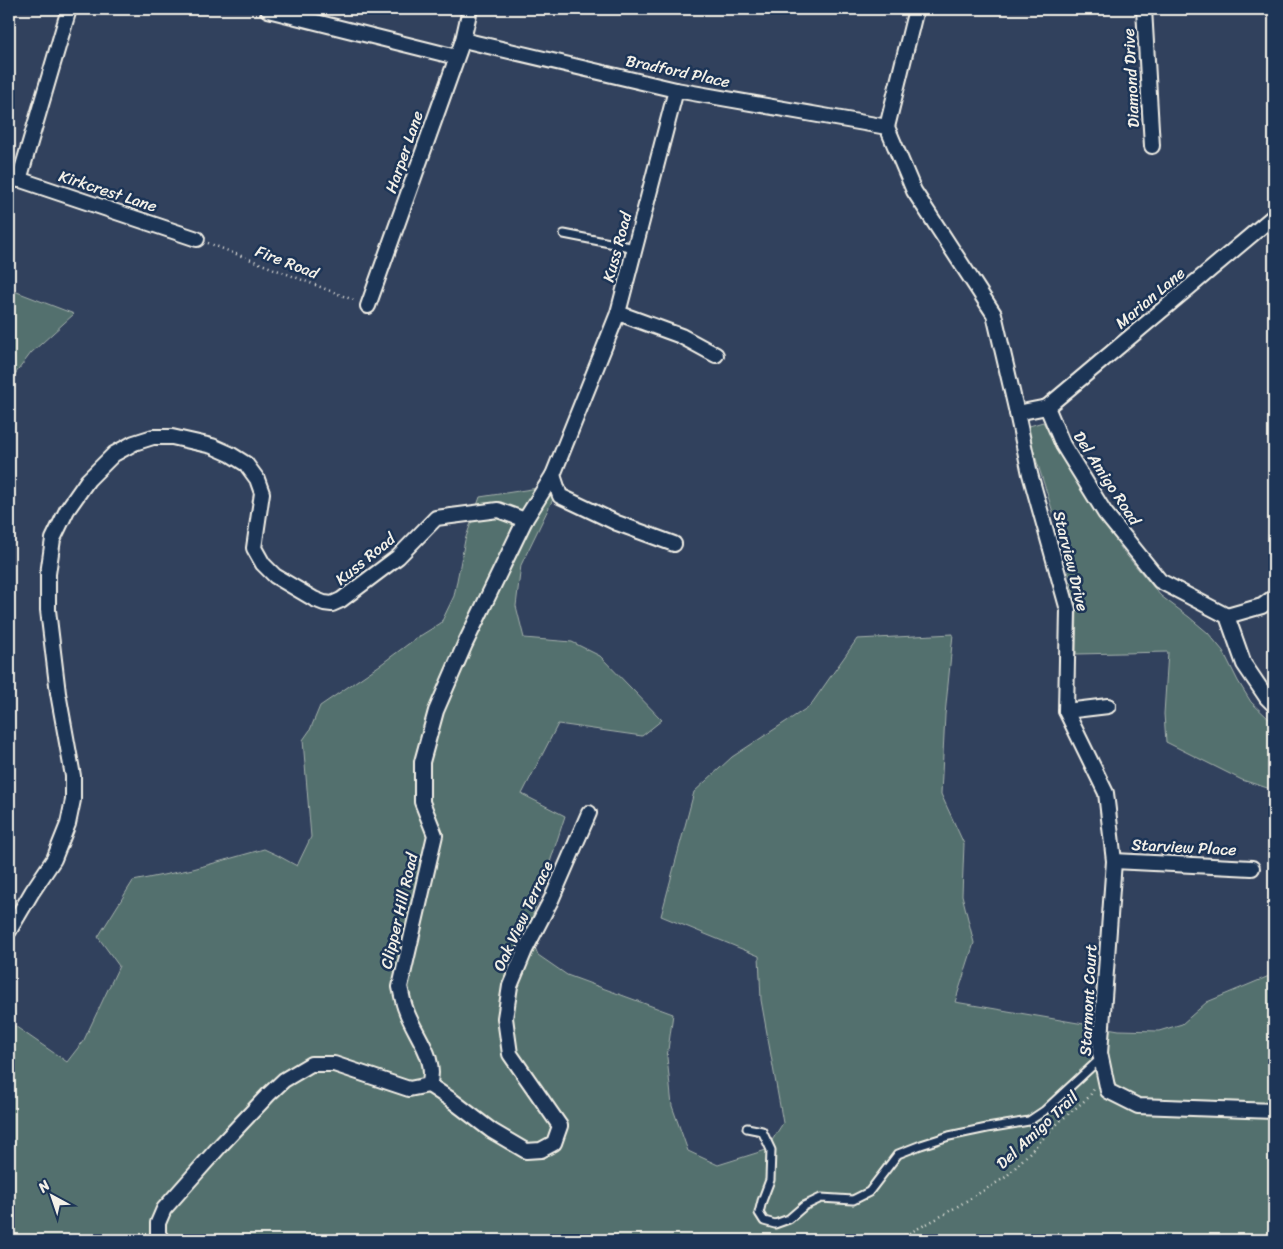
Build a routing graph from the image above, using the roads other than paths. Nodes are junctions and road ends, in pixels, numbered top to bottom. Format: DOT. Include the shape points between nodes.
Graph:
graph roads {
  1 [pos="69,9"];
  2 [pos="470,9"];
  3 [pos="916,9"];
  4 [pos="1144,9"];
  5 [pos="268,10"];
  6 [pos="463,40"];
  7 [pos="456,57"];
  8 [pos="676,90"];
  9 [pos="887,127"];
  10 [pos="1152,146"];
  11 [pos="14,178"];
  12 [pos="1274,216"];
  13 [pos="564,234"];
  14 [pos="197,239"];
  15 [pos="635,248"];
  16 [pos="368,306"];
  17 [pos="618,313"];
  18 [pos="716,355"];
  19 [pos="1048,407"];
  20 [pos="1017,412"];
  21 [pos="553,475"];
  22 [pos="525,520"];
  23 [pos="674,544"];
  24 [pos="1274,598"];
  25 [pos="1227,616"];
  26 [pos="1274,705"];
  27 [pos="1108,706"];
  28 [pos="1066,711"];
  29 [pos="589,813"];
  30 [pos="1114,861"];
  31 [pos="1252,868"];
  32 [pos="9,931"];
  33 [pos="1102,1064"];
  34 [pos="429,1084"];
  35 [pos="1274,1111"];
  36 [pos="748,1128"];
  37 [pos="162,1240"];
  1 -- 11 [label="street"];
  2 -- 6 [label="street, Harper Lane"];
  3 -- 9 [label="street"];
  4 -- 10 [label="street, Diamond Drive"];
  5 -- 7 [label="street"];
  6 -- 7 [label="street, Harper Lane"];
  6 -- 8 [label="street, Bradford Place"];
  7 -- 16 [label="street, Harper Lane"];
  8 -- 9 [label="street, Bradford Place"];
  8 -- 15 [label="street, Kuss Road"];
  9 -- 20 [label="street" via="914,191 994,314"];
  11 -- 14 [label="street, Kirkcrest Lane"];
  12 -- 19 [label="street, Marian Lane"];
  13 -- 15 [label="lane"];
  15 -- 17 [label="street, Kuss Road"];
  17 -- 18 [label="street" via="681,336"];
  17 -- 21 [label="street, Kuss Road"];
  19 -- 20 [label="street"];
  19 -- 25 [label="street, Del Amigo Road" via="1063,445 1106,513 1160,581"];
  20 -- 28 [label="street, Starview Drive" via="1030,474 1068,610"];
  21 -- 22 [label="street, Kuss Road"];
  21 -- 23 [label="street" via="560,496 616,523"];
  22 -- 32 [label="street, Kuss Road" via="498,510 436,518 398,557 342,600 324,603 275,576 254,548 262,493 246,464 212,446 172,437 134,443 114,454 88,480 67,510 53,539 48,574 48,610 74,800 54,859"];
  22 -- 34 [label="street, Clipper Hill Road" via="436,711 422,762 422,802 435,835 400,987 406,1011 429,1058"];
  24 -- 25 [label="street" via="1262,606"];
  25 -- 26 [label="street" via="1244,664"];
  27 -- 28 [label="street"];
  28 -- 30 [label="street, Starview Drive" via="1106,792"];
  29 -- 34 [label="street, Oak View Terrace" via="510,986 505,1018 510,1054 560,1126 554,1144 541,1150 526,1151 492,1132"];
  30 -- 31 [label="street, Starview Place"];
  30 -- 33 [label="street, Starmont Court" via="1100,1053"];
  33 -- 35 [label="street, Starmont Court" via="1108,1090 1138,1106"];
  33 -- 36 [label="lane" via="1029,1122 949,1136 920,1145 898,1154 868,1192 853,1200 821,1198 775,1224 764,1221 759,1213 770,1180 771,1150 762,1131"];
  34 -- 37 [label="street" via="409,1089 334,1064 311,1064 284,1080 268,1095 164,1209 158,1224"];
}
